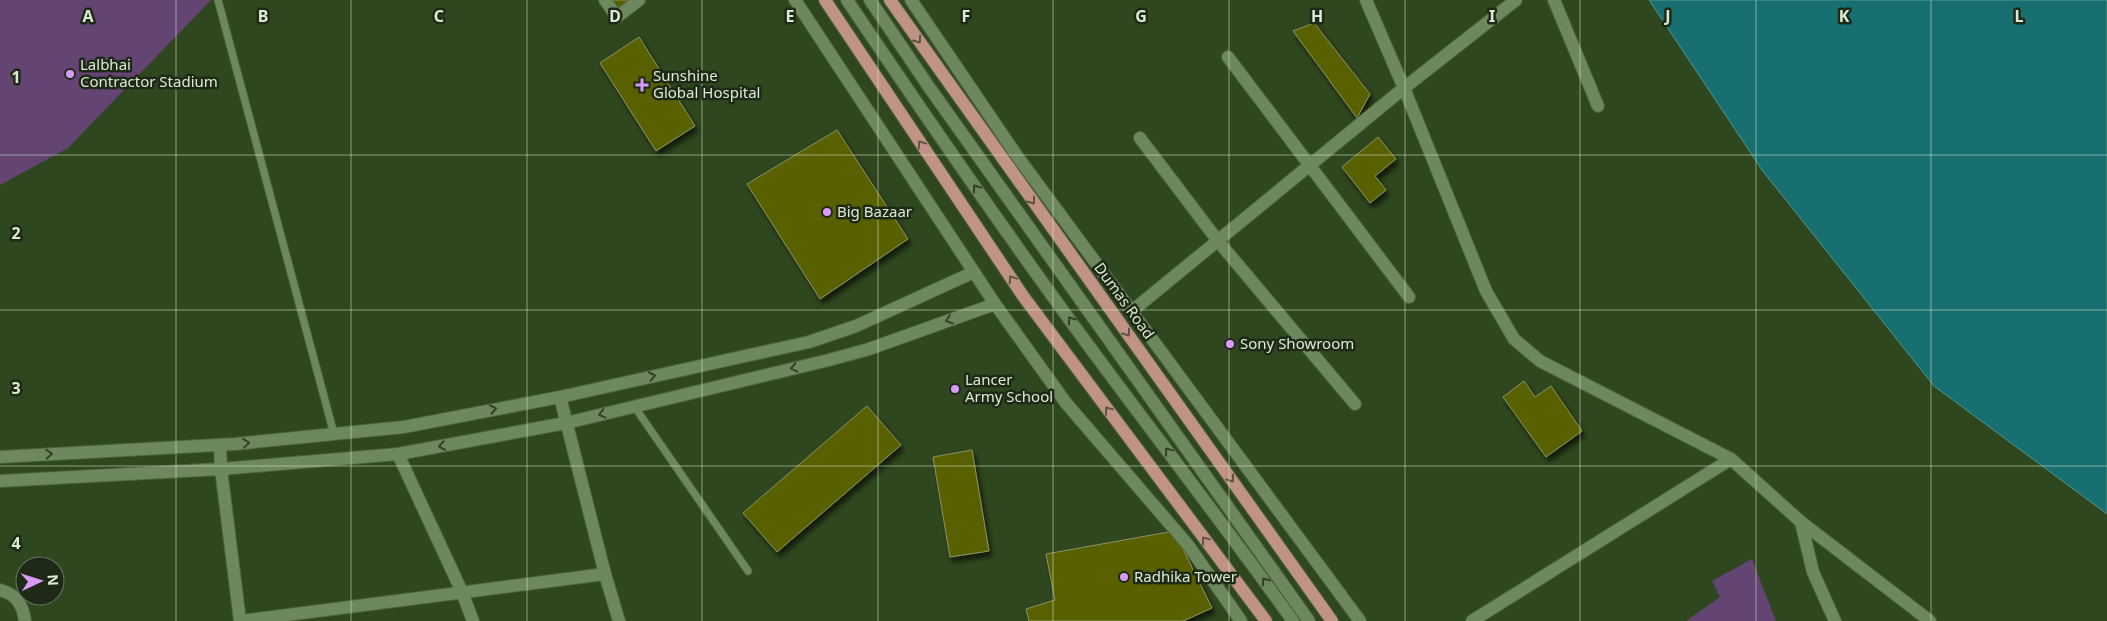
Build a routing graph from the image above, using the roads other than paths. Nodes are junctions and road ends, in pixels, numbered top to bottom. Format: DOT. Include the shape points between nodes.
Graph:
graph roads {
  1 [pos="218,0"];
  2 [pos="605,0"];
  3 [pos="639,0"];
  4 [pos="795,0"];
  5 [pos="825,0"];
  6 [pos="848,0"];
  7 [pos="870,0"];
  8 [pos="890,0"];
  9 [pos="911,0"];
  10 [pos="1366,0"];
  11 [pos="1516,0"];
  12 [pos="1554,0"];
  13 [pos="1228,57"];
  14 [pos="1404,88"];
  15 [pos="1598,106"];
  16 [pos="1140,138"];
  17 [pos="1310,166"];
  18 [pos="1218,241"];
  19 [pos="974,272"];
  20 [pos="1409,297"];
  21 [pos="995,304"];
  22 [pos="1132,311"];
  23 [pos="560,397"];
  24 [pos="1354,404"];
  25 [pos="634,406"];
  26 [pos="566,423"];
  27 [pos="334,434"];
  28 [pos="220,445"];
  29 [pos="398,454"];
  30 [pos="0,457"];
  31 [pos="1731,459"];
  32 [pos="221,469"];
  33 [pos="0,481"];
  34 [pos="1801,522"];
  35 [pos="748,571"];
  36 [pos="605,574"];
  37 [pos="0,590"];
  38 [pos="462,592"];
  39 [pos="25,621"];
  40 [pos="240,621"];
  41 [pos="473,621"];
  42 [pos="619,621"];
  43 [pos="1241,621"];
  44 [pos="1266,621"];
  45 [pos="1293,621"];
  46 [pos="1309,621"];
  47 [pos="1332,621"];
  48 [pos="1360,621"];
  49 [pos="1472,621"];
  50 [pos="1835,621"];
  51 [pos="1930,621"];
  1 -- 27 [label="lane"];
  2 -- 3 [label="street" via="617,17"];
  4 -- 19 [label="street"];
  44 -- 5 [label="main road, one-way" via="1023,296"];
  45 -- 6 [label="street, one-way" via="1102,364 946,146"];
  7 -- 46 [label="street"];
  8 -- 47 [label="main road, Dumas Road, one-way"];
  9 -- 22 [label="street" via="1017,156"];
  10 -- 14 [label="street"];
  11 -- 14 [label="street"];
  12 -- 15 [label="street"];
  13 -- 17 [label="street"];
  14 -- 17 [label="street"];
  14 -- 31 [label="street" via="1486,291 1514,339 1540,361"];
  16 -- 18 [label="street"];
  17 -- 18 [label="street"];
  17 -- 20 [label="street"];
  18 -- 22 [label="street"];
  18 -- 24 [label="street"];
  19 -- 21 [label="street"];
  23 -- 19 [label="street, one-way" via="809,342 856,326"];
  21 -- 25 [label="street, one-way" via="868,349"];
  21 -- 43 [label="street" via="1066,403 1188,545"];
  22 -- 48 [label="street"];
  23 -- 26 [label="street"];
  27 -- 23 [label="street, one-way" via="404,427"];
  25 -- 26 [label="street, one-way"];
  25 -- 35 [label="lane"];
  26 -- 29 [label="street, one-way"];
  26 -- 36 [label="street"];
  28 -- 27 [label="street, one-way"];
  30 -- 28 [label="street, one-way"];
  28 -- 32 [label="street"];
  29 -- 32 [label="street"];
  29 -- 38 [label="street"];
  31 -- 34 [label="street"];
  31 -- 49 [label="street"];
  32 -- 33 [label="street"];
  32 -- 40 [label="street"];
  34 -- 50 [label="street" via="1813,572"];
  34 -- 51 [label="street"];
  36 -- 38 [label="street"];
  36 -- 42 [label="street"];
  37 -- 39 [label="street" via="10,593 20,603"];
  38 -- 40 [label="street"];
  38 -- 41 [label="street"];
}
